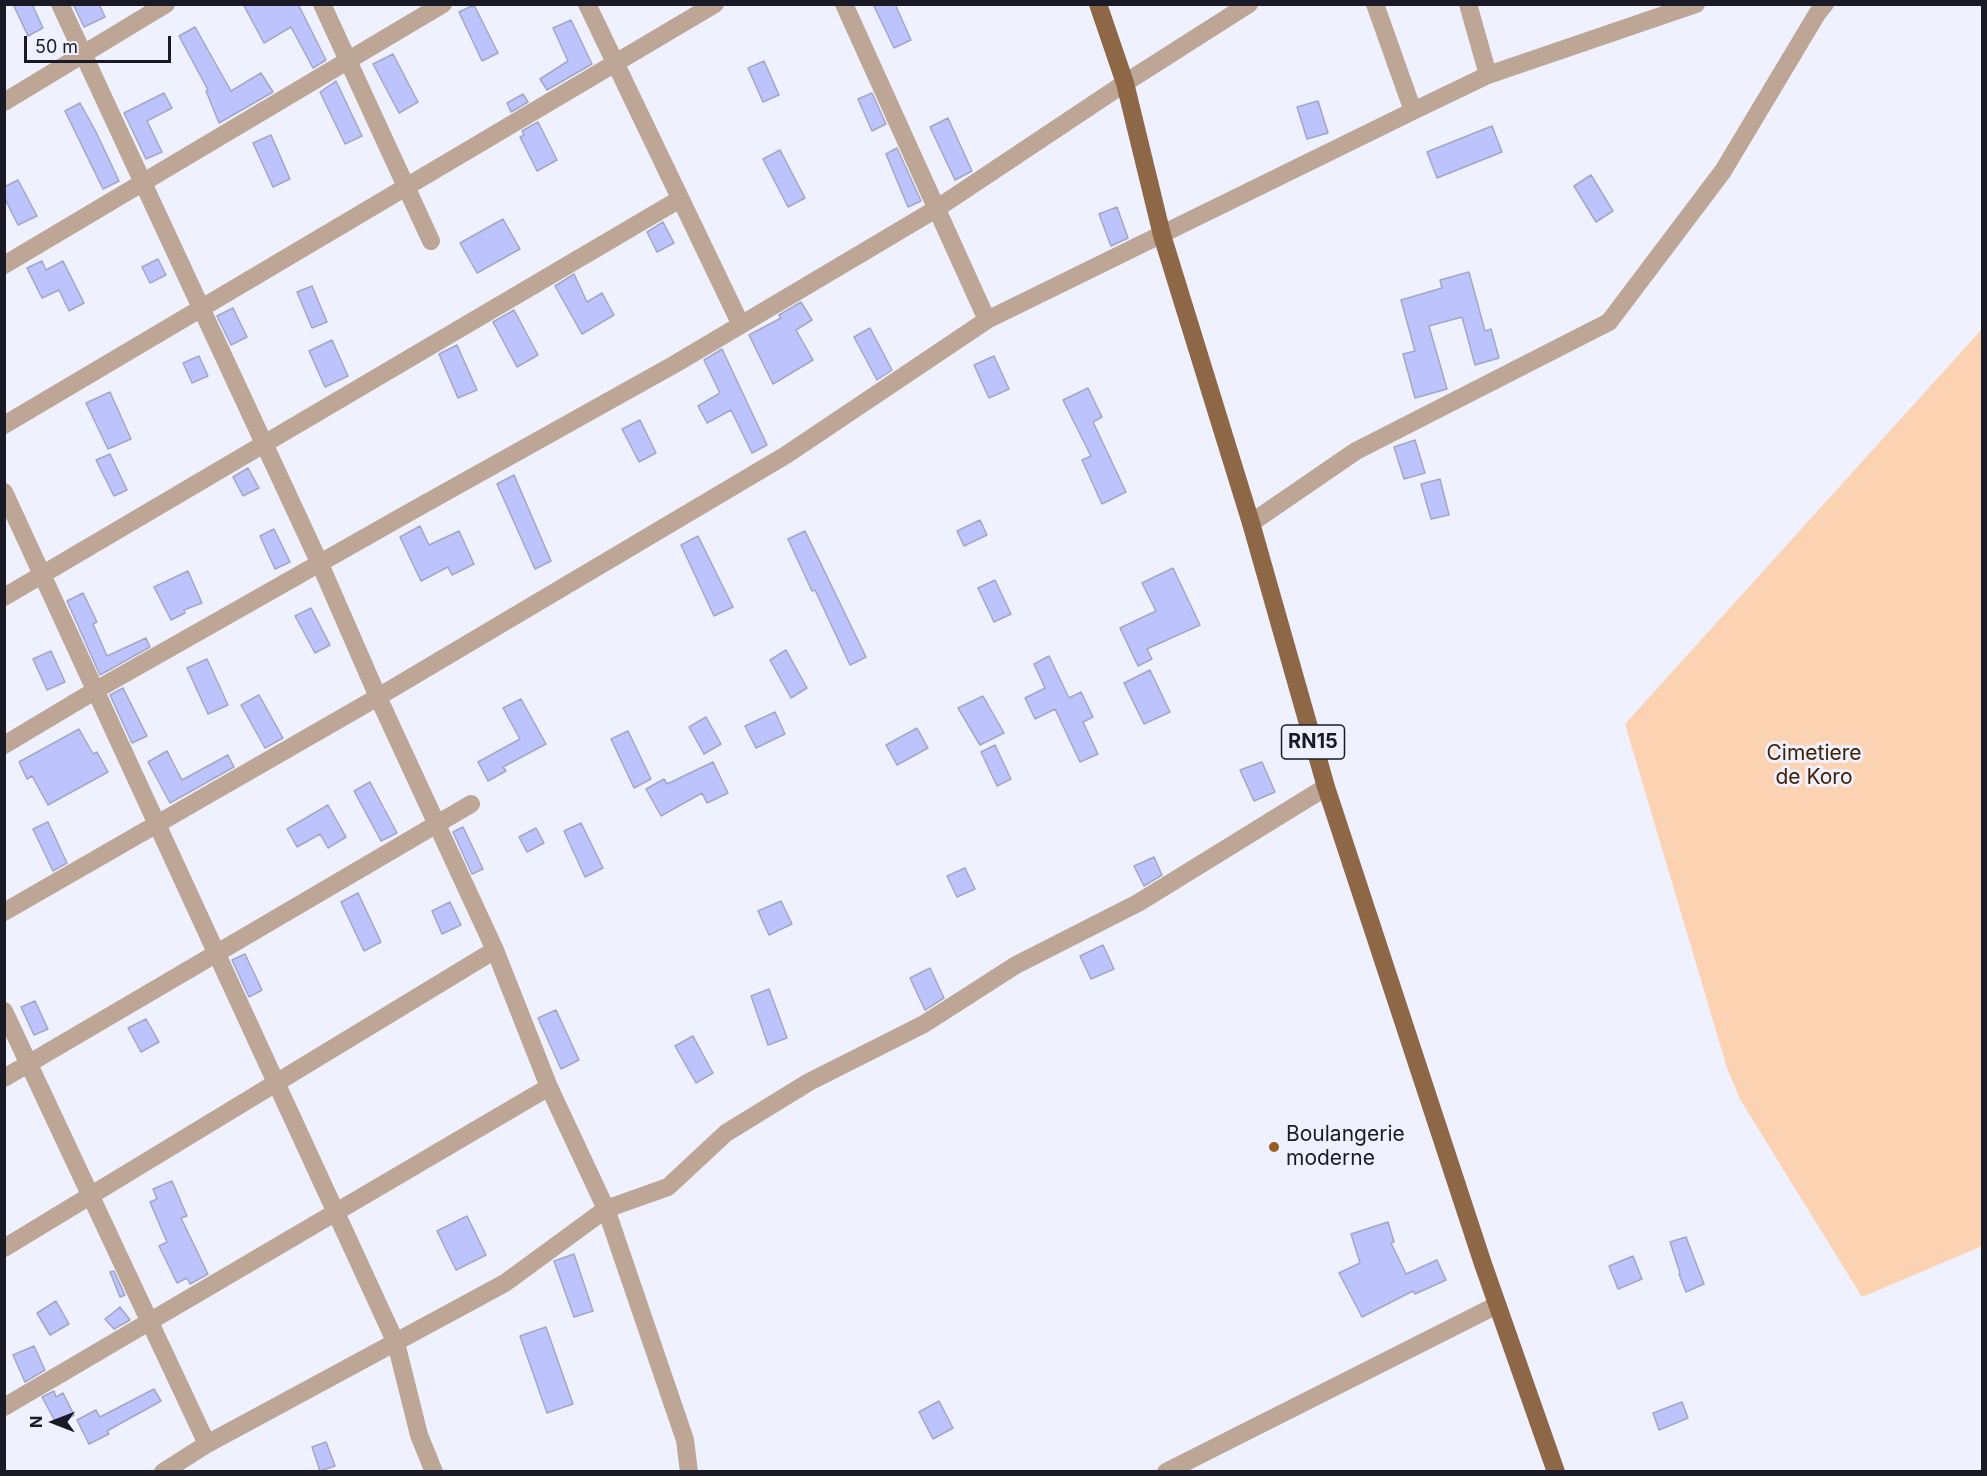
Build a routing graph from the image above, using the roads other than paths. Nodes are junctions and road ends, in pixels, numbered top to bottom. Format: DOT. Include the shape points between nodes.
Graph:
graph roads {
  1 [pos="60,4"];
  2 [pos="166,4"];
  3 [pos="322,4"];
  4 [pos="443,4"];
  5 [pos="588,4"];
  6 [pos="715,4"];
  7 [pos="843,4"];
  8 [pos="1098,4"];
  9 [pos="1249,4"];
  10 [pos="1375,4"];
  11 [pos="1468,4"];
  12 [pos="1696,4"];
  13 [pos="1825,4"];
  14 [pos="83,54"];
  15 [pos="348,61"];
  16 [pos="615,65"];
  17 [pos="1488,75"];
  18 [pos="1125,83"];
  19 [pos="4,102"];
  20 [pos="1413,111"];
  21 [pos="143,183"];
  22 [pos="406,187"];
  23 [pos="680,199"];
  24 [pos="936,209"];
  25 [pos="1162,235"];
  26 [pos="431,241"];
  27 [pos="4,266"];
  28 [pos="201,309"];
  29 [pos="987,320"];
  30 [pos="741,325"];
  31 [pos="4,425"];
  32 [pos="263,445"];
  33 [pos="4,492"];
  34 [pos="1251,523"];
  35 [pos="320,564"];
  36 [pos="42,574"];
  37 [pos="4,597"];
  38 [pos="96,690"];
  39 [pos="378,697"];
  40 [pos="4,745"];
  41 [pos="1326,787"];
  42 [pos="471,804"];
  43 [pos="157,823"];
  44 [pos="438,824"];
  45 [pos="4,912"];
  46 [pos="495,950"];
  47 [pos="217,953"];
  48 [pos="4,1011"];
  49 [pos="29,1064"];
  50 [pos="4,1078"];
  51 [pos="276,1083"];
  52 [pos="549,1087"];
  53 [pos="91,1196"];
  54 [pos="606,1209"];
  55 [pos="336,1212"];
  56 [pos="4,1248"];
  57 [pos="1497,1305"];
  58 [pos="150,1322"];
  59 [pos="396,1343"];
  60 [pos="4,1407"];
  61 [pos="207,1444"];
  62 [pos="163,1472"];
  63 [pos="434,1472"];
  64 [pos="689,1472"];
  65 [pos="1166,1472"];
  66 [pos="1556,1472"];
  1 -- 14 [label="street"];
  2 -- 14 [label="street"];
  3 -- 15 [label="street"];
  4 -- 15 [label="street"];
  5 -- 16 [label="street"];
  6 -- 16 [label="street"];
  7 -- 24 [label="street"];
  8 -- 18 [label="main road, RN15"];
  9 -- 18 [label="street"];
  10 -- 20 [label="street"];
  11 -- 17 [label="street"];
  12 -- 17 [label="street"];
  13 -- 34 [label="street" via="1723,171 1609,322 1356,451"];
  14 -- 19 [label="street"];
  14 -- 21 [label="street"];
  15 -- 21 [label="street"];
  15 -- 22 [label="street"];
  16 -- 22 [label="street"];
  16 -- 23 [label="street"];
  17 -- 20 [label="street"];
  18 -- 24 [label="street"];
  18 -- 25 [label="main road, RN15"];
  20 -- 25 [label="street"];
  21 -- 27 [label="street"];
  21 -- 28 [label="street"];
  22 -- 26 [label="street"];
  22 -- 28 [label="street"];
  23 -- 30 [label="street"];
  23 -- 32 [label="street"];
  24 -- 29 [label="street"];
  24 -- 30 [label="street"];
  25 -- 29 [label="street"];
  25 -- 34 [label="main road, RN15"];
  28 -- 31 [label="street"];
  28 -- 32 [label="street"];
  29 -- 39 [label="street" via="786,455"];
  30 -- 35 [label="street"];
  32 -- 35 [label="street"];
  32 -- 36 [label="street"];
  33 -- 36 [label="street"];
  34 -- 41 [label="main road, RN15"];
  35 -- 38 [label="street"];
  35 -- 39 [label="street"];
  36 -- 37 [label="street"];
  36 -- 38 [label="street"];
  38 -- 40 [label="street"];
  38 -- 43 [label="street"];
  39 -- 43 [label="street"];
  39 -- 44 [label="street"];
  41 -- 54 [label="street" via="1138,903 1016,965 924,1024 809,1082 726,1133 668,1187"];
  41 -- 57 [label="main road, RN15"];
  42 -- 44 [label="street"];
  43 -- 45 [label="street"];
  43 -- 47 [label="street"];
  44 -- 46 [label="street"];
  44 -- 47 [label="street"];
  46 -- 51 [label="street"];
  46 -- 52 [label="street"];
  47 -- 49 [label="street"];
  47 -- 51 [label="street"];
  48 -- 49 [label="street"];
  49 -- 50 [label="street"];
  49 -- 53 [label="street"];
  51 -- 53 [label="street"];
  51 -- 55 [label="street"];
  52 -- 54 [label="street"];
  52 -- 55 [label="street"];
  53 -- 56 [label="street"];
  53 -- 58 [label="street"];
  54 -- 59 [label="street" via="505,1283"];
  54 -- 64 [label="street" via="685,1440"];
  55 -- 58 [label="street"];
  55 -- 59 [label="street"];
  57 -- 65 [label="street"];
  57 -- 66 [label="main road, RN15"];
  58 -- 60 [label="street"];
  58 -- 61 [label="street"];
  59 -- 61 [label="street"];
  59 -- 63 [label="street" via="419,1435"];
  61 -- 62 [label="street"];
}
